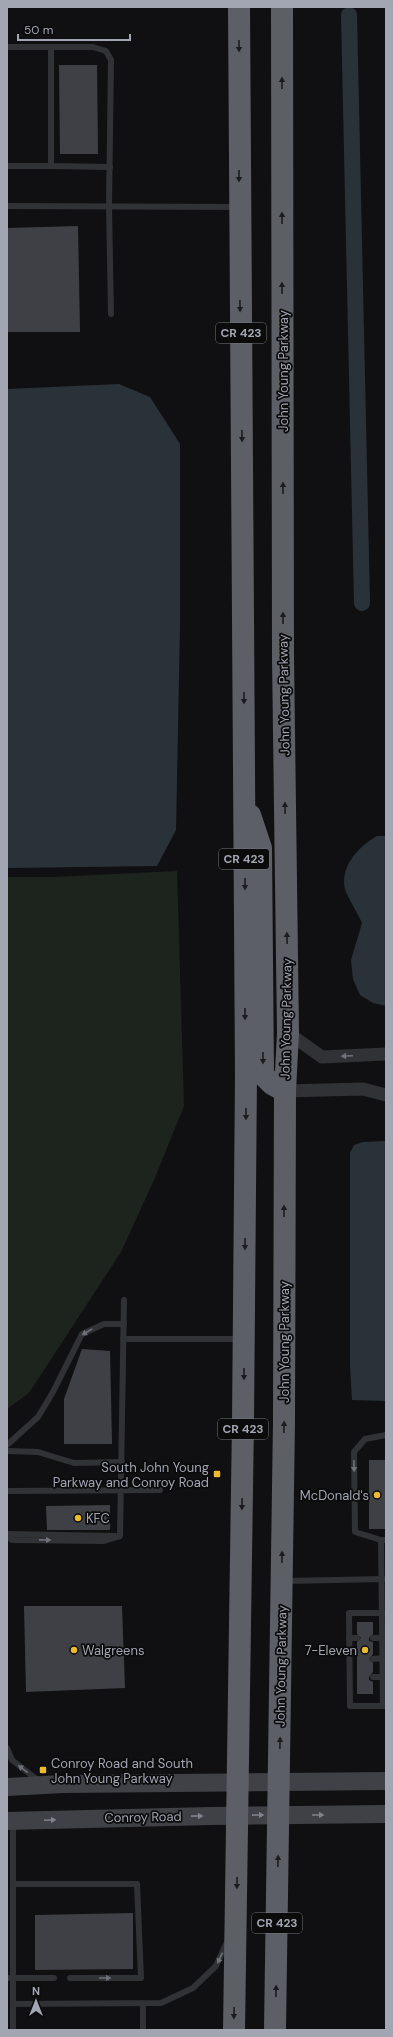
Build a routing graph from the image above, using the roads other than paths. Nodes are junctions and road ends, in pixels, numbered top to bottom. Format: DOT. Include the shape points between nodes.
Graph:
graph roads {
  1 [pos="238,7"];
  2 [pos="282,7"];
  3 [pos="7,47"];
  4 [pos="51,47"];
  5 [pos="7,166"];
  6 [pos="51,166"];
  7 [pos="110,167"];
  8 [pos="7,206"];
  9 [pos="109,206"];
  10 [pos="239,206"];
  11 [pos="111,314"];
  12 [pos="244,798"];
  13 [pos="288,1033"];
  14 [pos="386,1054"];
  15 [pos="246,1075"];
  16 [pos="285,1091"];
  17 [pos="386,1095"];
  18 [pos="284,1164"];
  19 [pos="124,1300"];
  20 [pos="124,1324"];
  21 [pos="124,1338"];
  22 [pos="244,1338"];
  23 [pos="386,1435"];
  24 [pos="7,1445"];
  25 [pos="7,1451"];
  26 [pos="122,1462"];
  27 [pos="160,1490"];
  28 [pos="7,1491"];
  29 [pos="122,1492"];
  30 [pos="7,1535"];
  31 [pos="383,1540"];
  32 [pos="384,1579"];
  33 [pos="282,1581"];
  34 [pos="384,1612"];
  35 [pos="349,1638"];
  36 [pos="357,1638"];
  37 [pos="373,1638"];
  38 [pos="382,1638"];
  39 [pos="383,1658"];
  40 [pos="350,1659"];
  41 [pos="357,1659"];
  42 [pos="373,1659"];
  43 [pos="350,1676"];
  44 [pos="357,1676"];
  45 [pos="373,1677"];
  46 [pos="383,1677"];
  47 [pos="385,1706"];
  48 [pos="7,1748"];
  49 [pos="386,1781"];
  50 [pos="238,1782"];
  51 [pos="279,1782"];
  52 [pos="45,1785"];
  53 [pos="7,1787"];
  54 [pos="386,1814"];
  55 [pos="279,1815"];
  56 [pos="238,1816"];
  57 [pos="10,1821"];
  58 [pos="11,1887"];
  59 [pos="236,1922"];
  60 [pos="10,1978"];
  61 [pos="54,1978"];
  62 [pos="70,1978"];
  63 [pos="13,2004"];
  64 [pos="143,2004"];
  65 [pos="13,2030"];
  66 [pos="143,2030"];
  67 [pos="234,2030"];
  68 [pos="275,2030"];
  1 -- 10 [label="highway, CR 423, one-way"];
  13 -- 2 [label="highway, John Young Parkway / CR 423, one-way" via="283,657"];
  3 -- 4 [label="lane"];
  4 -- 6 [label="lane"];
  4 -- 7 [label="lane" via="93,47 106,51 111,60"];
  5 -- 6 [label="lane"];
  6 -- 7 [label="lane"];
  7 -- 9 [label="lane"];
  8 -- 9 [label="lane"];
  9 -- 10 [label="lane"];
  9 -- 11 [label="lane"];
  10 -- 12 [label="highway, CR 423, one-way"];
  12 -- 15 [label="highway, CR 423, one-way"];
  12 -- 16 [label="highway, one-way" via="261,848 263,1075"];
  14 -- 13 [label="street, one-way" via="322,1057"];
  13 -- 16 [label="highway, John Young Parkway / CR 423"];
  15 -- 18 [label="highway" via="273,1101 279,1148"];
  15 -- 22 [label="highway, CR 423, one-way"];
  16 -- 17 [label="street" via="363,1089"];
  16 -- 18 [label="highway, John Young Parkway / CR 423"];
  33 -- 18 [label="highway, John Young Parkway / CR 423, one-way"];
  19 -- 20 [label="lane"];
  20 -- 21 [label="lane"];
  20 -- 24 [label="lane, one-way" via="104,1324 82,1334 54,1392 38,1417"];
  21 -- 22 [label="lane"];
  21 -- 26 [label="lane"];
  22 -- 50 [label="highway, CR 423, one-way"];
  23 -- 31 [label="lane, one-way" via="365,1439 354,1452 355,1532"];
  25 -- 26 [label="lane" via="38,1452 74,1463"];
  26 -- 29 [label="lane"];
  27 -- 29 [label="lane"];
  28 -- 29 [label="lane"];
  30 -- 29 [label="lane, one-way" via="12,1540 103,1541 120,1536"];
  31 -- 32 [label="lane"];
  32 -- 33 [label="lane"];
  32 -- 34 [label="lane"];
  51 -- 33 [label="highway, John Young Parkway / CR 423, one-way"];
  34 -- 35 [label="lane" via="349,1613"];
  34 -- 38 [label="lane"];
  35 -- 36 [label="lane"];
  35 -- 40 [label="lane"];
  37 -- 38 [label="lane"];
  38 -- 39 [label="lane"];
  39 -- 42 [label="lane"];
  39 -- 46 [label="lane"];
  40 -- 41 [label="lane"];
  40 -- 43 [label="lane"];
  43 -- 44 [label="lane"];
  43 -- 47 [label="lane" via="350,1706"];
  45 -- 46 [label="lane"];
  46 -- 47 [label="lane"];
  52 -- 48 [label="lane, one-way" via="12,1760"];
  49 -- 51 [label="main road"];
  50 -- 51 [label="main road"];
  50 -- 52 [label="main road"];
  50 -- 56 [label="highway, CR 423"];
  51 -- 55 [label="highway, John Young Parkway / CR 423"];
  52 -- 53 [label="main road"];
  55 -- 54 [label="main road, Conroy Road, one-way"];
  56 -- 55 [label="main road, Conroy Road, one-way"];
  68 -- 55 [label="highway, John Young Parkway / CR 423, one-way"];
  57 -- 56 [label="main road, Conroy Road, one-way"];
  56 -- 59 [label="highway, CR 423, one-way"];
  57 -- 58 [label="lane"];
  58 -- 60 [label="lane"];
  62 -- 58 [label="lane, one-way" via="141,1978 137,1884"];
  59 -- 64 [label="lane, one-way" via="216,1966 193,1988 161,2003"];
  59 -- 67 [label="highway, CR 423, one-way"];
  60 -- 61 [label="lane"];
  60 -- 63 [label="lane"];
  63 -- 64 [label="lane"];
  63 -- 65 [label="lane"];
  64 -- 66 [label="lane"];
}
